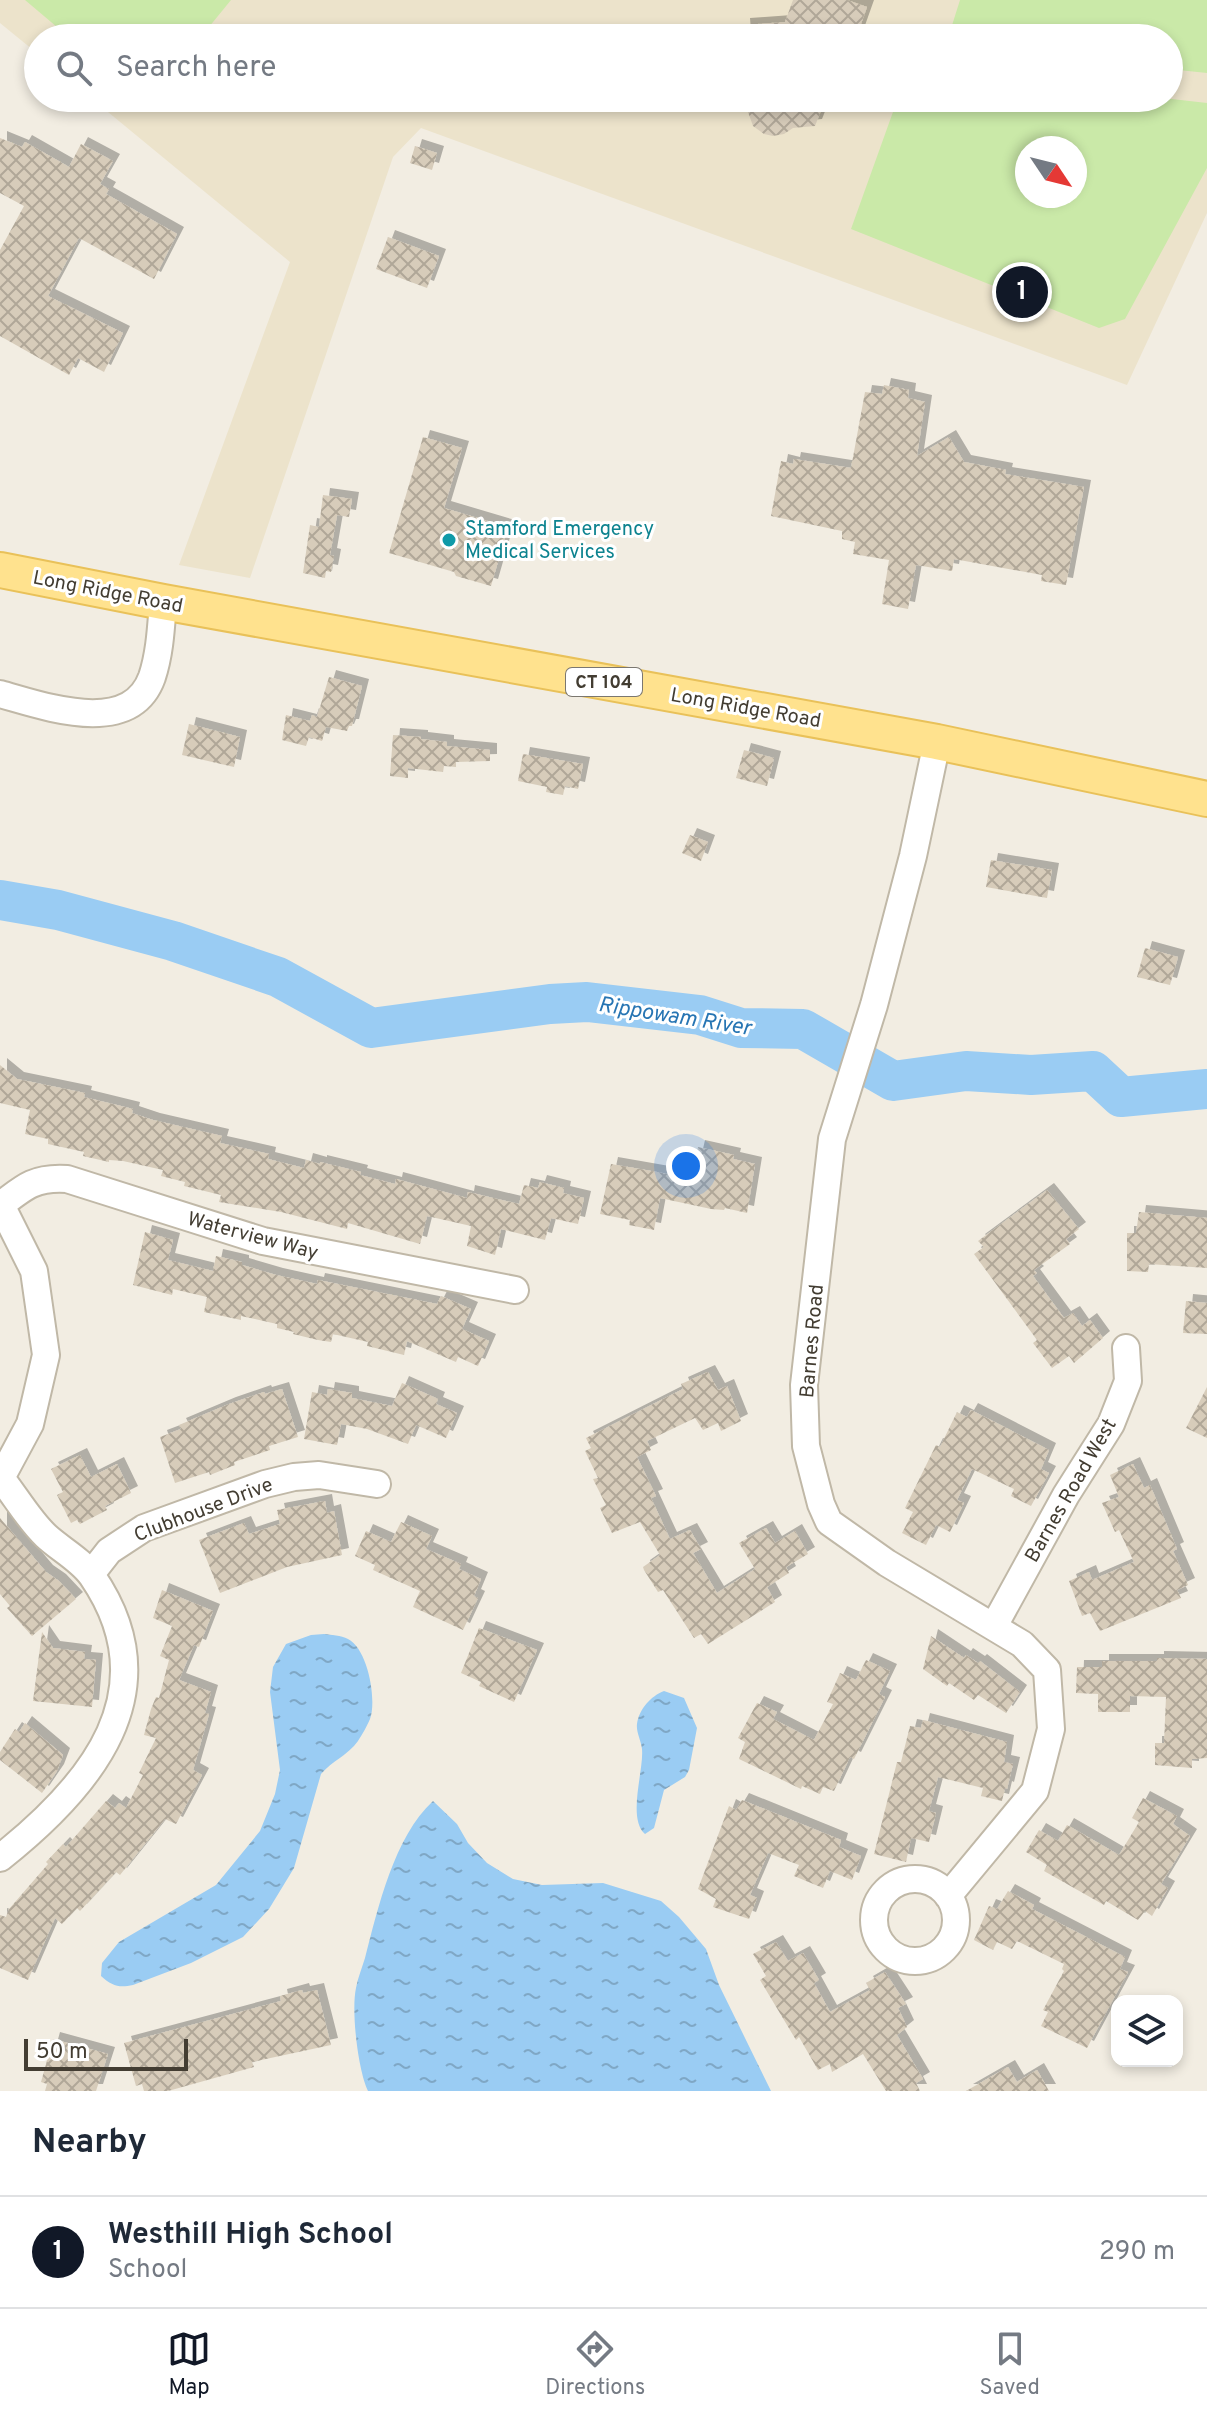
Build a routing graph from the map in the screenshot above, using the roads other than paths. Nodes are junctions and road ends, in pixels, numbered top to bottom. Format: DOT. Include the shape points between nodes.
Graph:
graph roads {
  1 [pos="0,570"];
  2 [pos="163,602"];
  3 [pos="0,694"];
  4 [pos="937,742"];
  5 [pos="1207,799"];
  6 [pos="0,1204"];
  7 [pos="515,1290"];
  8 [pos="1126,1348"];
  9 [pos="1,1478"];
  10 [pos="377,1484"];
  11 [pos="91,1574"];
  12 [pos="994,1626"];
  13 [pos="0,1858"];
  14 [pos="948,1896"];
  1 -- 2 [label="main road, Long Ridge Road / CT 104"];
  2 -- 3 [label="street" via="151,679 132,703 83,714"];
  2 -- 4 [label="main road, Long Ridge Road / CT 104"];
  4 -- 5 [label="main road, Long Ridge Road / CT 104"];
  4 -- 12 [label="street, Barnes Road" via="874,1005 832,1139 804,1385 806,1446 829,1522"];
  6 -- 7 [label="street, Waterview Way" via="45,1177 67,1179 263,1241"];
  6 -- 9 [label="street" via="34,1271 46,1355 30,1424"];
  8 -- 12 [label="street, Barnes Road West" via="1128,1381 1111,1424"];
  9 -- 11 [label="street" via="44,1534"];
  10 -- 11 [label="street, Clubhouse Drive" via="319,1475 265,1484 144,1528 109,1551"];
  11 -- 13 [label="street" via="122,1637 121,1708 81,1779 38,1829"];
  12 -- 14 [label="street, Barnes Road" via="1022,1644 1047,1670 1051,1729 1035,1791"];
}
